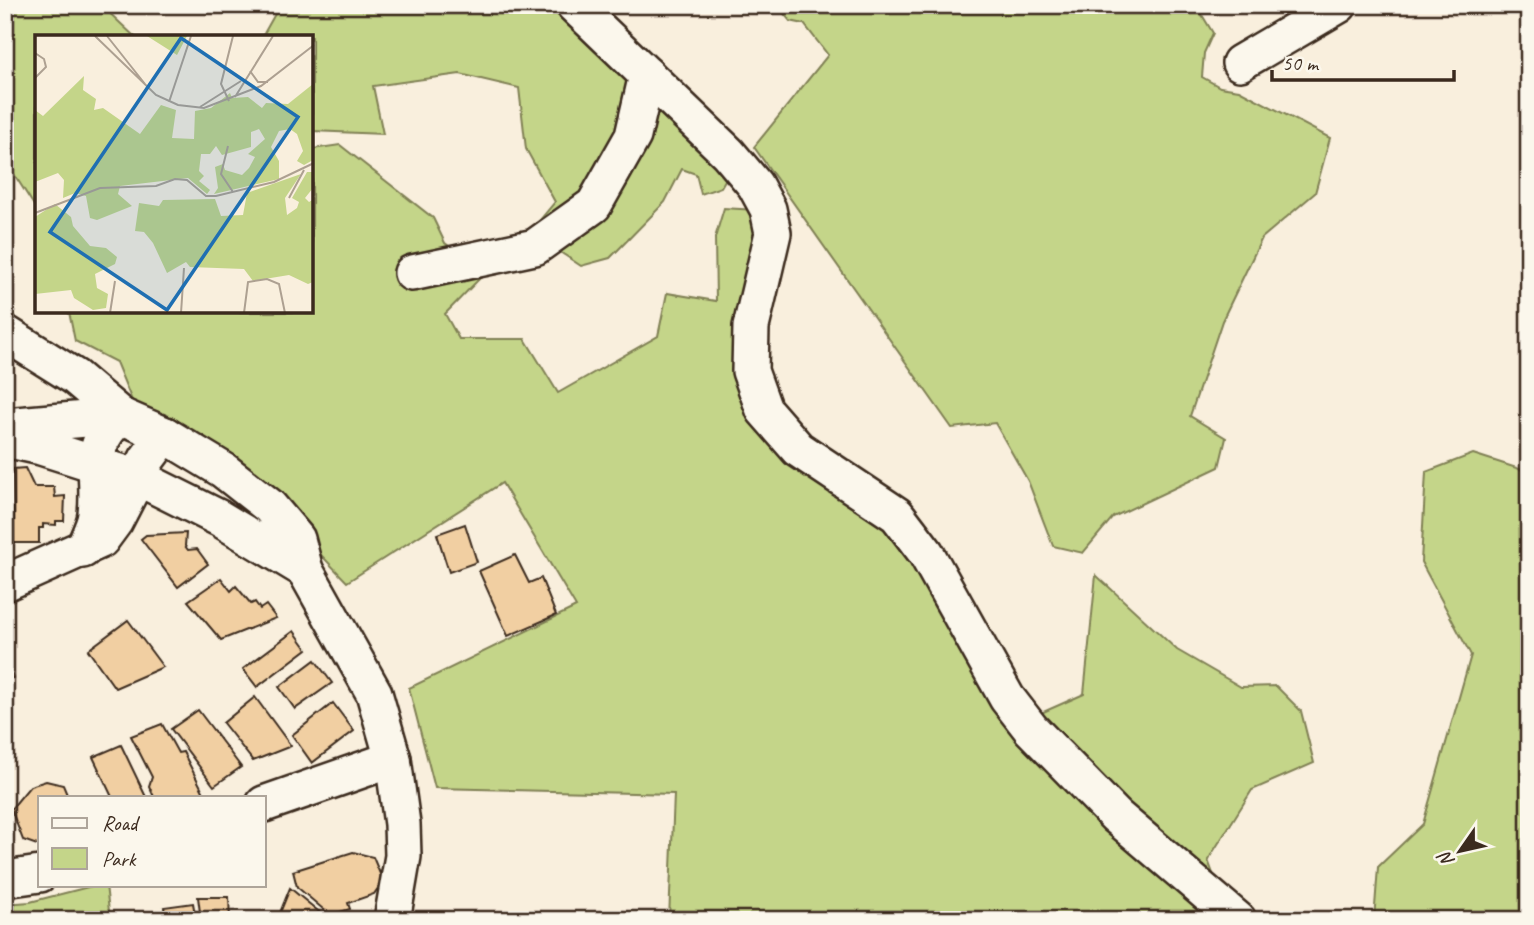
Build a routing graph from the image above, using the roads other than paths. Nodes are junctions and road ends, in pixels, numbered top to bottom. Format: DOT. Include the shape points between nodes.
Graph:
graph roads {
  1 [pos="574,5"];
  2 [pos="1339,5"];
  3 [pos="1240,63"];
  4 [pos="647,75"];
  5 [pos="412,273"];
  6 [pos="5,333"];
  7 [pos="121,416"];
  8 [pos="5,426"];
  9 [pos="165,435"];
  10 [pos="5,439"];
  11 [pos="96,467"];
  12 [pos="139,478"];
  13 [pos="83,550"];
  14 [pos="305,570"];
  15 [pos="5,583"];
  16 [pos="393,759"];
  17 [pos="266,803"];
  18 [pos="38,874"];
  19 [pos="5,879"];
  20 [pos="392,920"];
  21 [pos="1238,920"];
  1 -- 4 [label="street"];
  2 -- 3 [label="street"];
  4 -- 5 [label="street" via="633,136 594,205 535,247"];
  4 -- 21 [label="street" via="728,153 768,209 773,233 751,327 750,371 764,410 798,449 897,515 926,552 1007,698 1031,729 1116,816"];
  6 -- 7 [label="street" via="91,389"];
  7 -- 8 [label="street"];
  7 -- 9 [label="street"];
  7 -- 11 [label="street" via="100,438"];
  9 -- 12 [label="street"];
  9 -- 14 [label="street" via="223,470 269,506 297,539"];
  10 -- 11 [label="street"];
  11 -- 12 [label="street"];
  11 -- 13 [label="street" via="96,515"];
  12 -- 13 [label="street" via="101,540"];
  12 -- 14 [label="street" via="231,524"];
  13 -- 15 [label="street"];
  14 -- 16 [label="street" via="374,693"];
  16 -- 17 [label="street"];
  16 -- 20 [label="street" via="403,856"];
  18 -- 19 [label="street"];
}
